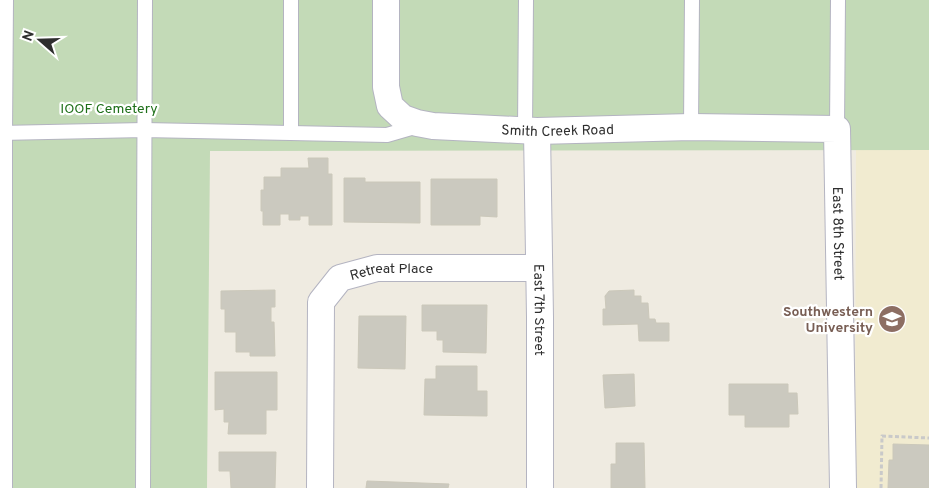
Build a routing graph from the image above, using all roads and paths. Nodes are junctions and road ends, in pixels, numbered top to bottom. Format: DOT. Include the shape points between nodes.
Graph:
graph roads {
  1 [pos="6,0"];
  2 [pos="145,0"];
  3 [pos="291,0"];
  4 [pos="386,0"];
  5 [pos="526,0"];
  6 [pos="692,0"];
  7 [pos="838,0"];
  8 [pos="424,125"];
  9 [pos="692,127"];
  10 [pos="837,129"];
  11 [pos="144,130"];
  12 [pos="531,131"];
  13 [pos="291,132"];
  14 [pos="2,133"];
  15 [pos="539,268"];
  16 [pos="929,438"];
  17 [pos="5,488"];
  18 [pos="143,488"];
  19 [pos="320,488"];
  20 [pos="540,488"];
  21 [pos="843,488"];
  22 [pos="881,488"];
  1 -- 14 [label="lane"];
  2 -- 11 [label="lane"];
  3 -- 13 [label="lane"];
  4 -- 8 [label="street, Smith Creek Road" via="386,87 390,106 403,118"];
  5 -- 12 [label="lane"];
  6 -- 9 [label="lane"];
  7 -- 10 [label="lane"];
  8 -- 12 [label="street, Smith Creek Road"];
  8 -- 13 [label="lane" via="387,134"];
  9 -- 10 [label="street, Smith Creek Road"];
  9 -- 12 [label="street, Smith Creek Road"];
  10 -- 21 [label="street, East 8th Street"];
  11 -- 13 [label="lane"];
  11 -- 14 [label="lane"];
  11 -- 18 [label="lane"];
  12 -- 15 [label="street, East 7th Street"];
  14 -- 17 [label="lane"];
  15 -- 19 [label="street, Retreat Place" via="377,268 340,278 321,302"];
  15 -- 20 [label="street, East 7th Street"];
  16 -- 22 [label="path" via="882,436"];
}
